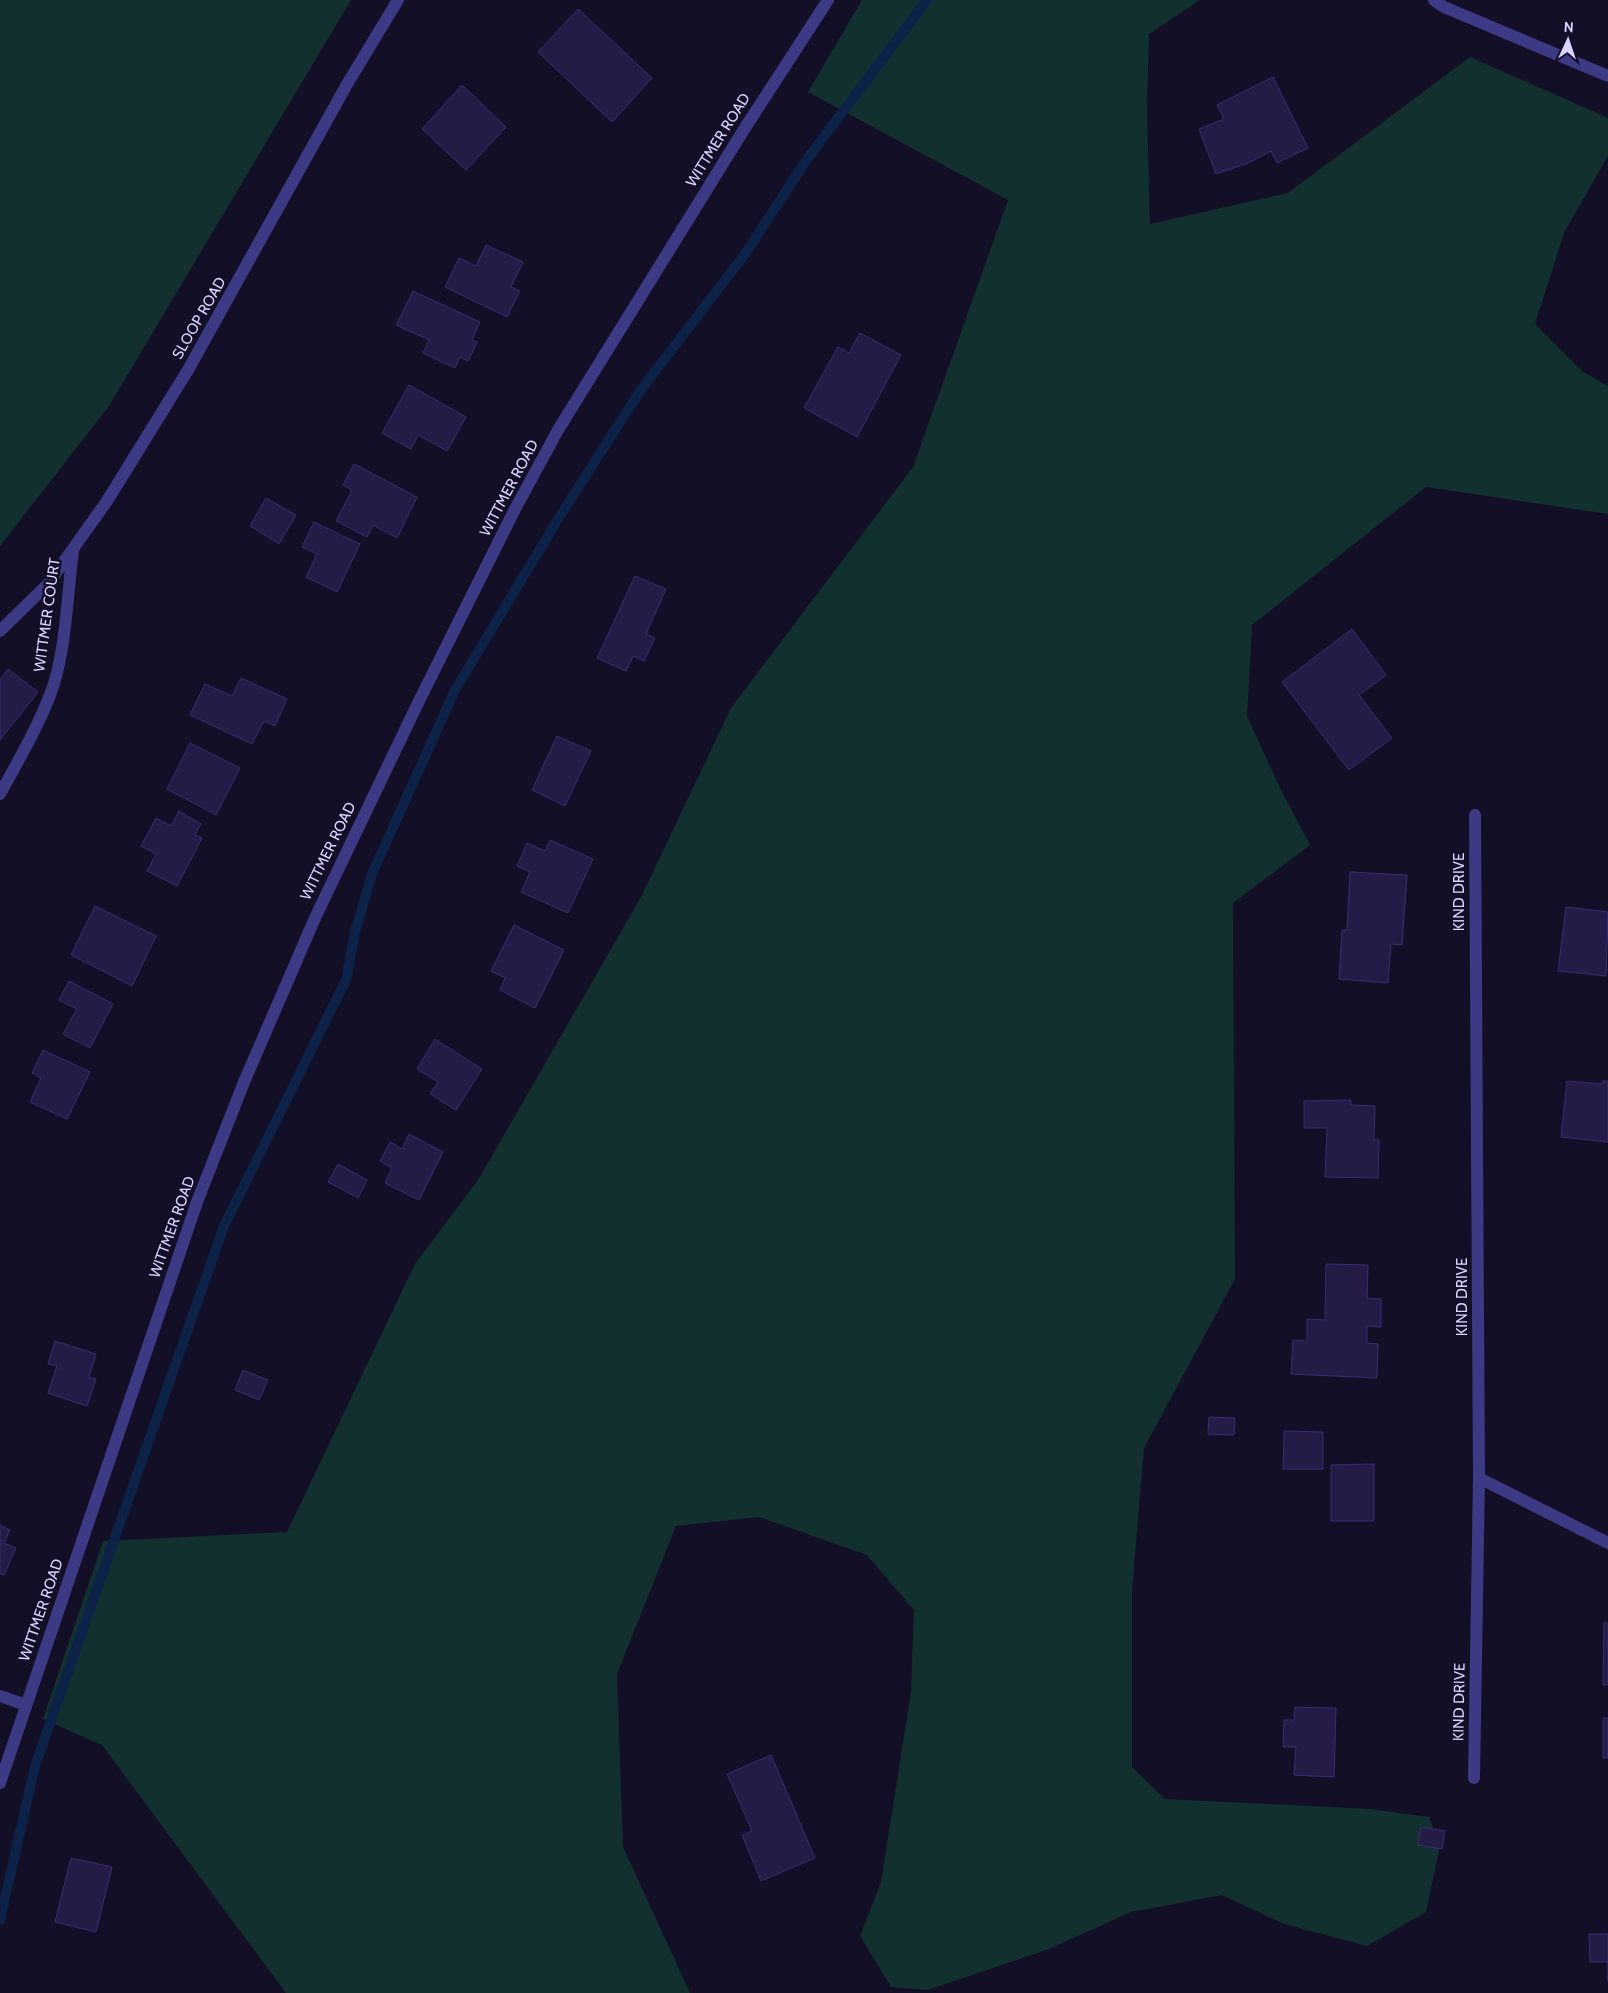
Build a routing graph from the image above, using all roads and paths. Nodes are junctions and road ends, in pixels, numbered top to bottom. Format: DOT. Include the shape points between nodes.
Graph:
graph roads {
  1 [pos="398,0"];
  2 [pos="828,0"];
  3 [pos="1434,0"];
  4 [pos="1608,76"];
  5 [pos="73,549"];
  6 [pos="0,632"];
  7 [pos="0,794"];
  8 [pos="1475,815"];
  9 [pos="1479,1478"];
  10 [pos="1608,1543"];
  11 [pos="0,1696"];
  12 [pos="26,1705"];
  13 [pos="1474,1778"];
  14 [pos="0,1783"];
  1 -- 5 [label="street, SLOOP ROAD" via="346,86 188,370 107,501"];
  2 -- 12 [label="street, WITTMER ROAD" via="558,430 427,685 314,918 197,1202"];
  3 -- 4 [label="street"];
  5 -- 6 [label="street, SLOOP ROAD" via="48,584"];
  5 -- 7 [label="street, WITTMER COURT" via="61,649 51,693"];
  8 -- 9 [label="street, KIND DRIVE"];
  9 -- 10 [label="street"];
  9 -- 13 [label="street, KIND DRIVE"];
  11 -- 12 [label="street"];
  12 -- 14 [label="street, WITTMER ROAD"];
}
